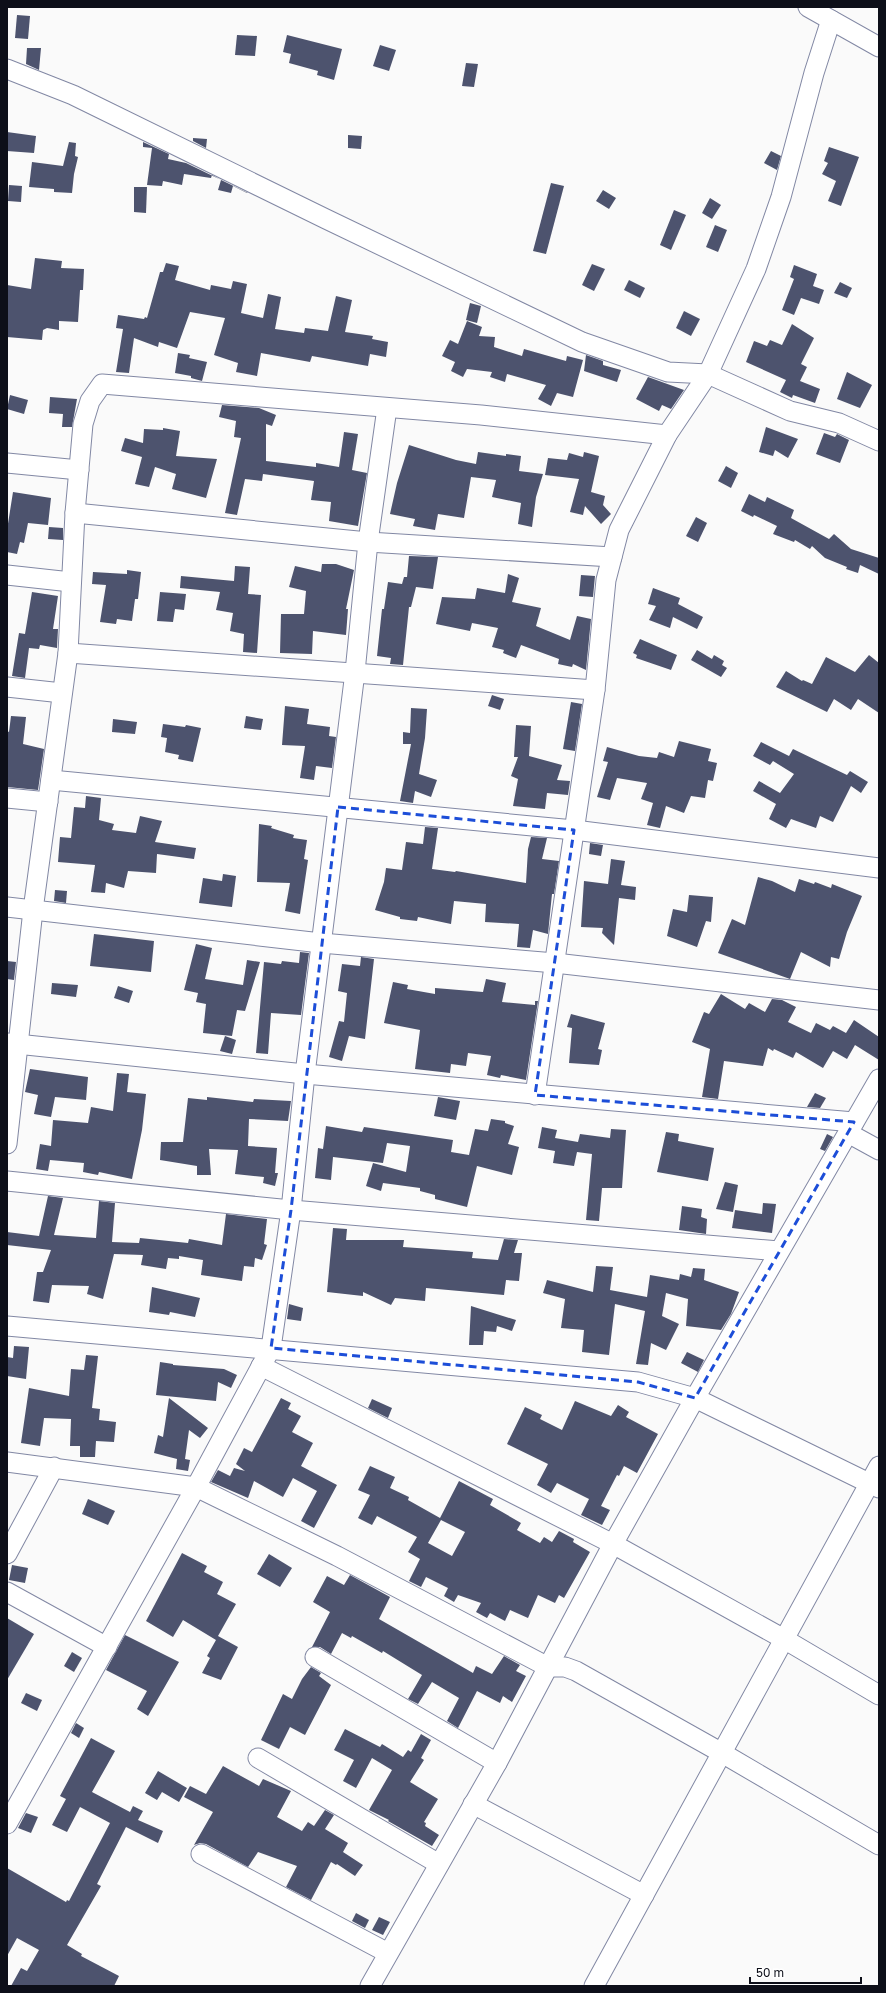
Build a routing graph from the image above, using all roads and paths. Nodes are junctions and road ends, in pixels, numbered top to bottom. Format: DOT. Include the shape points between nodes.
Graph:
graph roads {
  1 [pos="808,7"];
  2 [pos="831,20"];
  3 [pos="879,47"];
  4 [pos="7,69"];
  5 [pos="708,374"];
  6 [pos="386,408"];
  7 [pos="667,435"];
  8 [pos="879,441"];
  9 [pos="7,463"];
  10 [pos="79,470"];
  11 [pos="75,514"];
  12 [pos="368,542"];
  13 [pos="612,557"];
  14 [pos="7,575"];
  15 [pos="71,582"];
  16 [pos="68,652"];
  17 [pos="356,672"];
  18 [pos="7,687"];
  19 [pos="595,690"];
  20 [pos="62,693"];
  21 [pos="51,780"];
  22 [pos="7,798"];
  23 [pos="48,802"];
  24 [pos="338,807"];
  25 [pos="574,830"];
  26 [pos="879,868"];
  27 [pos="7,908"];
  28 [pos="33,910"];
  29 [pos="321,943"];
  30 [pos="555,962"];
  31 [pos="879,1000"];
  32 [pos="12,1044"];
  33 [pos="305,1074"];
  34 [pos="879,1079"];
  35 [pos="535,1095"];
  36 [pos="851,1128"];
  37 [pos="7,1144"];
  38 [pos="879,1150"];
  39 [pos="7,1181"];
  40 [pos="291,1210"];
  41 [pos="779,1251"];
  42 [pos="7,1326"];
  43 [pos="271,1348"];
  44 [pos="261,1366"];
  45 [pos="695,1398"];
  46 [pos="7,1462"];
  47 [pos="879,1466"];
  48 [pos="54,1467"];
  49 [pos="874,1486"];
  50 [pos="196,1487"];
  51 [pos="613,1544"];
  52 [pos="7,1554"];
  53 [pos="7,1592"];
  54 [pos="784,1639"];
  55 [pos="107,1647"];
  56 [pos="315,1657"];
  57 [pos="548,1667"];
  58 [pos="879,1695"];
  59 [pos="722,1753"];
  60 [pos="258,1758"];
  61 [pos="497,1763"];
  62 [pos="473,1804"];
  63 [pos="7,1824"];
  64 [pos="879,1845"];
  65 [pos="201,1854"];
  66 [pos="439,1864"];
  67 [pos="644,1895"];
  68 [pos="388,1953"];
  69 [pos="370,1986"];
  70 [pos="594,1986"];
  1 -- 2 [label="street"];
  2 -- 3 [label="street"];
  2 -- 5 [label="street" via="814,73 782,197 756,269"];
  4 -- 5 [label="street" via="73,95 582,342 668,372"];
  5 -- 7 [label="street"];
  5 -- 8 [label="street" via="790,412 839,423"];
  6 -- 7 [label="street" via="481,415"];
  6 -- 10 [label="street" via="102,384 90,401 83,424"];
  6 -- 12 [label="street"];
  7 -- 13 [label="street" via="619,530"];
  9 -- 10 [label="street"];
  10 -- 11 [label="street"];
  11 -- 12 [label="street"];
  11 -- 15 [label="street"];
  12 -- 13 [label="street"];
  12 -- 17 [label="street"];
  13 -- 19 [label="street" via="606,580"];
  14 -- 15 [label="street"];
  15 -- 16 [label="street"];
  16 -- 17 [label="street"];
  16 -- 20 [label="street"];
  17 -- 19 [label="street"];
  17 -- 24 [label="street"];
  18 -- 20 [label="street"];
  19 -- 25 [label="street"];
  20 -- 21 [label="street"];
  21 -- 23 [label="street"];
  21 -- 24 [label="street"];
  22 -- 23 [label="street"];
  23 -- 28 [label="street"];
  24 -- 25 [label="street"];
  24 -- 29 [label="street"];
  25 -- 26 [label="street"];
  25 -- 30 [label="street"];
  27 -- 28 [label="street"];
  28 -- 29 [label="street"];
  28 -- 32 [label="street"];
  29 -- 30 [label="street"];
  29 -- 33 [label="street"];
  30 -- 31 [label="street"];
  30 -- 35 [label="street"];
  32 -- 33 [label="street"];
  32 -- 37 [label="street"];
  33 -- 35 [label="street"];
  33 -- 40 [label="street"];
  34 -- 36 [label="street"];
  35 -- 36 [label="street"];
  36 -- 38 [label="street"];
  36 -- 41 [label="street"];
  39 -- 40 [label="street"];
  40 -- 41 [label="street"];
  40 -- 43 [label="street"];
  41 -- 45 [label="street"];
  42 -- 43 [label="street"];
  43 -- 44 [label="street"];
  43 -- 45 [label="street" via="638,1382"];
  44 -- 50 [label="street"];
  44 -- 51 [label="street"];
  45 -- 49 [label="street"];
  45 -- 51 [label="street"];
  46 -- 48 [label="street"];
  47 -- 49 [label="street"];
  48 -- 50 [label="street"];
  48 -- 52 [label="street"];
  49 -- 54 [label="street"];
  50 -- 55 [label="street"];
  50 -- 57 [label="street" via="337,1556"];
  51 -- 54 [label="street"];
  51 -- 57 [label="street"];
  53 -- 55 [label="street"];
  54 -- 58 [label="street"];
  54 -- 59 [label="street"];
  55 -- 63 [label="street"];
  56 -- 61 [label="street"];
  57 -- 59 [label="street" via="565,1666 576,1671"];
  57 -- 61 [label="street"];
  59 -- 64 [label="street"];
  59 -- 67 [label="street"];
  60 -- 66 [label="street"];
  61 -- 62 [label="street"];
  62 -- 66 [label="street"];
  62 -- 67 [label="street"];
  65 -- 68 [label="street"];
  66 -- 68 [label="street"];
  67 -- 70 [label="street"];
  68 -- 69 [label="street"];
}
